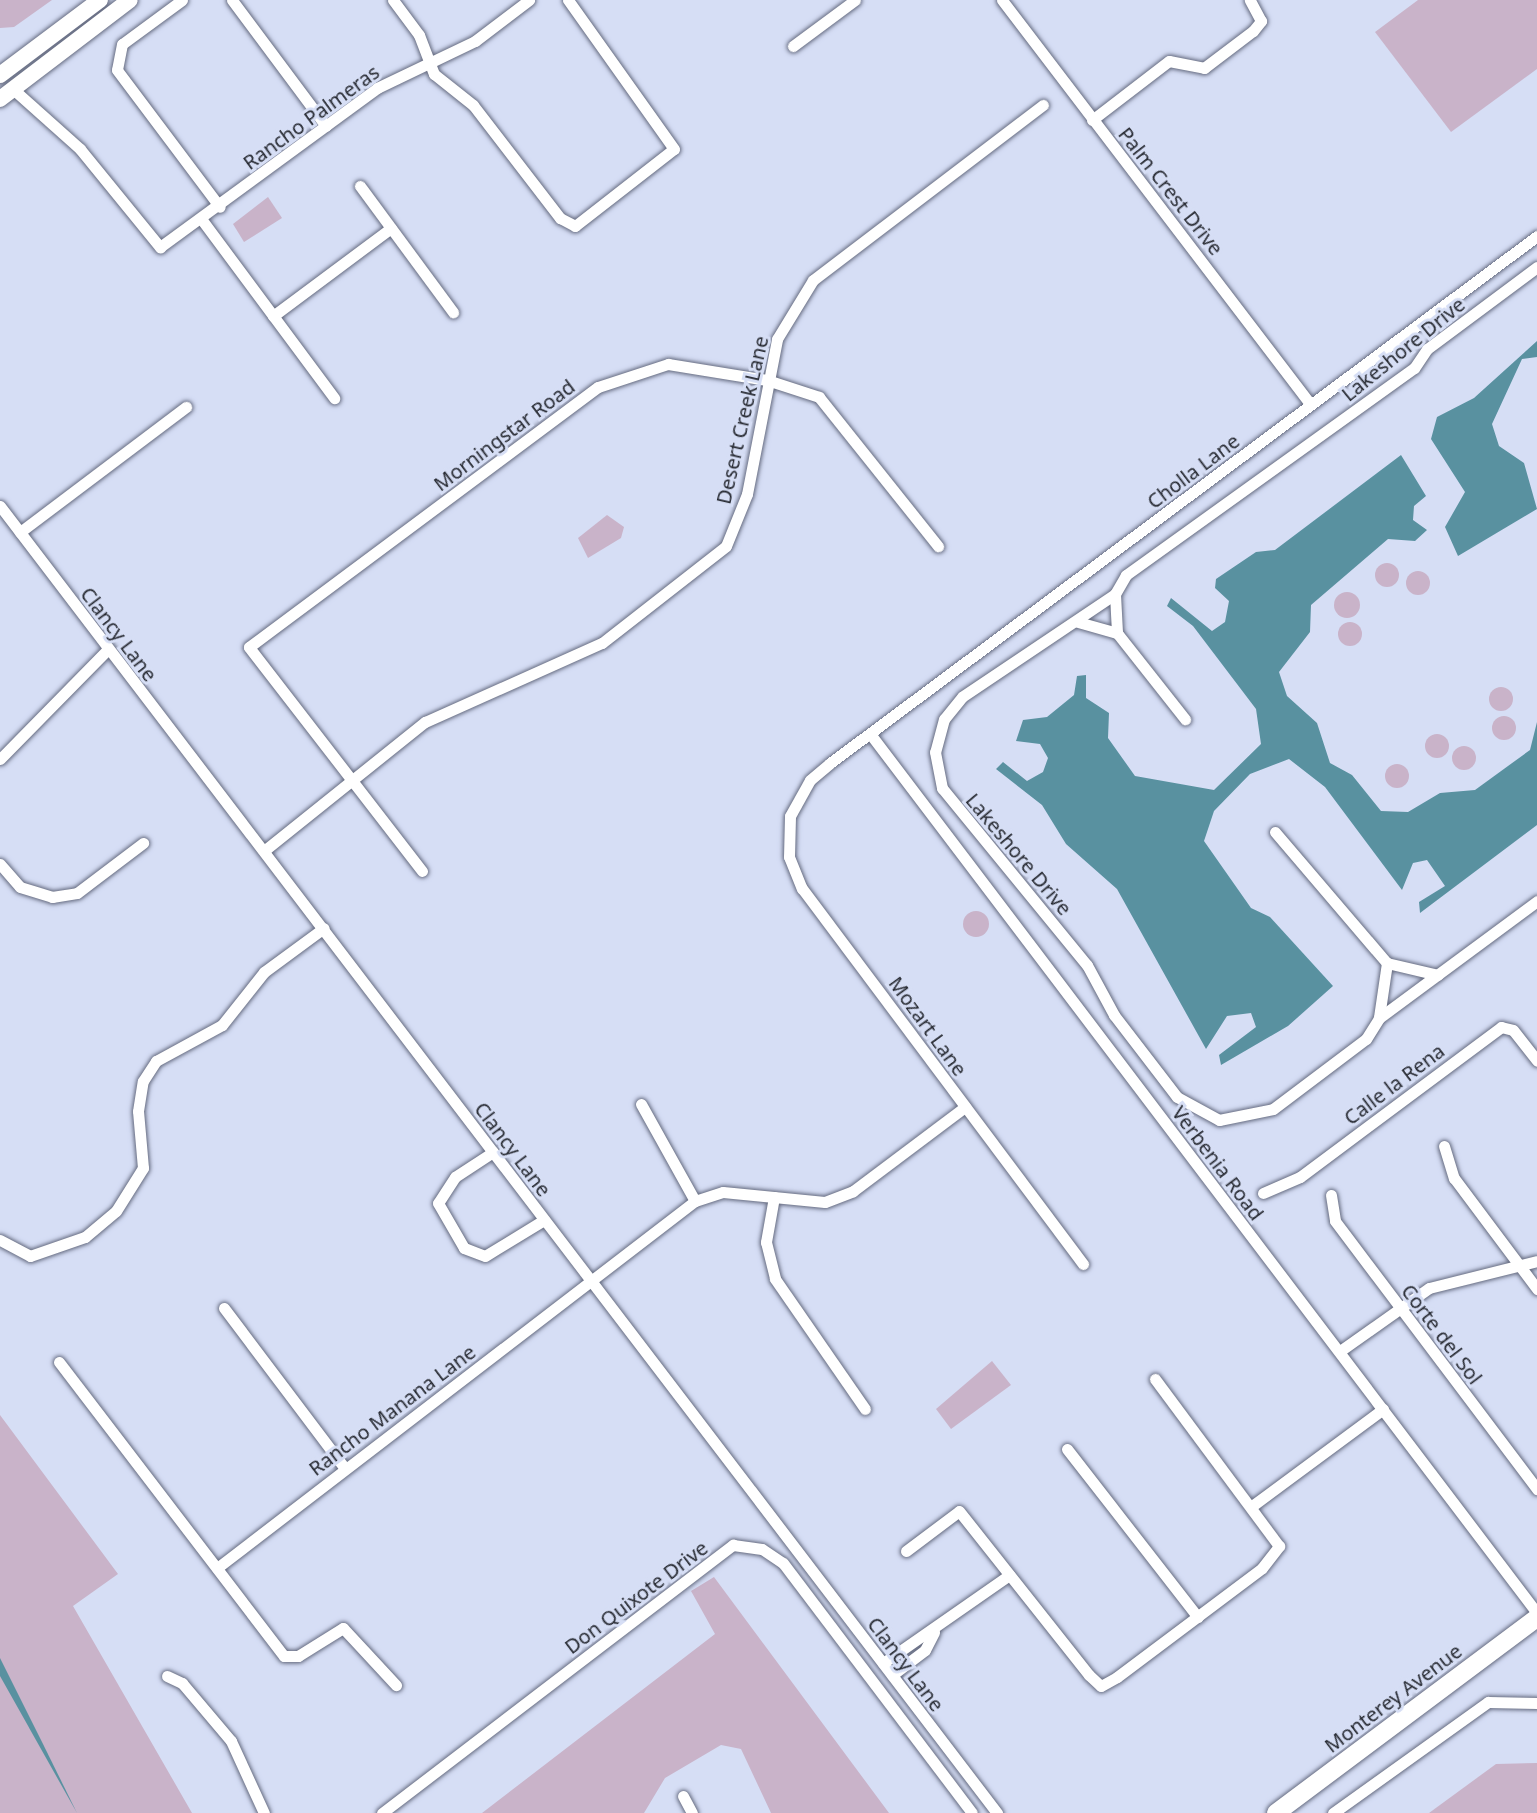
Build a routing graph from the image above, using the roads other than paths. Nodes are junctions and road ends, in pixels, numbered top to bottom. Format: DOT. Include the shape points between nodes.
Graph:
graph roads {
  1 [pos="100,0"];
  2 [pos="130,0"];
  3 [pos="182,0"];
  4 [pos="232,0"];
  5 [pos="393,0"];
  6 [pos="529,0"];
  7 [pos="568,0"];
  8 [pos="855,0"];
  9 [pos="1002,0"];
  10 [pos="1250,0"];
  11 [pos="793,46"];
  12 [pos="428,62"];
  13 [pos="3,82"];
  14 [pos="1043,105"];
  15 [pos="1092,120"];
  16 [pos="326,126"];
  17 [pos="360,186"];
  18 [pos="220,207"];
  19 [pos="202,220"];
  20 [pos="391,228"];
  21 [pos="1537,236"];
  22 [pos="1537,267"];
  23 [pos="453,312"];
  24 [pos="273,316"];
  25 [pos="767,380"];
  26 [pos="334,398"];
  27 [pos="1311,405"];
  28 [pos="186,407"];
  29 [pos="0,506"];
  30 [pos="20,532"];
  31 [pos="938,546"];
  32 [pos="1115,594"];
  33 [pos="1078,622"];
  34 [pos="1117,633"];
  35 [pos="107,650"];
  36 [pos="1185,719"];
  37 [pos="871,735"];
  38 [pos="0,759"];
  39 [pos="354,781"];
  40 [pos="1275,832"];
  41 [pos="143,843"];
  42 [pos="265,850"];
  43 [pos="0,864"];
  44 [pos="422,871"];
  45 [pos="1537,901"];
  46 [pos="324,928"];
  47 [pos="1387,963"];
  48 [pos="1438,975"];
  49 [pos="1379,1018"];
  50 [pos="1537,1061"];
  51 [pos="641,1104"];
  52 [pos="965,1107"];
  53 [pos="1444,1146"];
  54 [pos="493,1152"];
  55 [pos="1263,1193"];
  56 [pos="1331,1195"];
  57 [pos="774,1197"];
  58 [pos="695,1201"];
  59 [pos="544,1220"];
  60 [pos="0,1240"];
  61 [pos="1537,1261"];
  62 [pos="1083,1264"];
  63 [pos="1520,1266"];
  64 [pos="592,1283"];
  65 [pos="1537,1289"];
  66 [pos="1398,1307"];
  67 [pos="224,1308"];
  68 [pos="1340,1351"];
  69 [pos="59,1362"];
  70 [pos="1155,1379"];
  71 [pos="865,1409"];
  72 [pos="1383,1409"];
  73 [pos="1067,1449"];
  74 [pos="344,1467"];
  75 [pos="1537,1489"];
  76 [pos="1252,1506"];
  77 [pos="906,1551"];
  78 [pos="217,1568"];
  79 [pos="1009,1575"];
  80 [pos="1537,1615"];
  81 [pos="1198,1617"];
  82 [pos="934,1632"];
  83 [pos="883,1663"];
  84 [pos="892,1675"];
  85 [pos="167,1676"];
  86 [pos="396,1685"];
  87 [pos="1537,1703"];
  88 [pos="683,1796"];
  89 [pos="264,1813"];
  90 [pos="382,1813"];
  91 [pos="692,1813"];
  92 [pos="972,1813"];
  93 [pos="997,1813"];
  94 [pos="1276,1813"];
  95 [pos="1333,1813"];
  1 -- 13 [label="main road"];
  2 -- 13 [label="main road"];
  3 -- 18 [label="street" via="122,44 117,70"];
  4 -- 16 [label="street"];
  5 -- 12 [label="street"];
  6 -- 12 [label="street, Rancho Palmeras" via="475,41"];
  7 -- 12 [label="street" via="674,149 584,223 560,218 488,122"];
  8 -- 11 [label="street"];
  9 -- 15 [label="street, Palm Crest Drive"];
  10 -- 15 [label="street" via="1258,26 1204,68 1169,61"];
  12 -- 16 [label="street, Rancho Palmeras"];
  13 -- 19 [label="street, Rancho Palmeras" via="80,149 160,247"];
  14 -- 25 [label="street, Desert Creek Lane" via="813,280 777,339"];
  15 -- 27 [label="street, Palm Crest Drive"];
  16 -- 18 [label="street, Rancho Palmeras"];
  17 -- 20 [label="street"];
  18 -- 19 [label="street, Rancho Palmeras"];
  19 -- 24 [label="street"];
  20 -- 23 [label="street"];
  20 -- 24 [label="street"];
  21 -- 27 [label="street, Cholla Lane"];
  22 -- 32 [label="street, Lakeshore Drive" via="1293,459 1126,575"];
  24 -- 26 [label="street"];
  25 -- 31 [label="street, Morningstar Road" via="819,397"];
  25 -- 39 [label="street, Desert Creek Lane" via="747,494 726,546 602,643 425,722"];
  25 -- 39 [label="street, Morningstar Road" via="668,364 598,387 249,647"];
  27 -- 37 [label="street, Cholla Lane"];
  28 -- 30 [label="street"];
  29 -- 30 [label="street, Clancy Lane"];
  30 -- 35 [label="street, Clancy Lane"];
  32 -- 33 [label="street, Lakeshore Drive"];
  32 -- 34 [label="street"];
  33 -- 34 [label="street"];
  33 -- 49 [label="street, Lakeshore Drive" via="1048,634 944,719 936,771 963,817 1026,885 1177,1097 1203,1116 1234,1122 1273,1109 1366,1039"];
  34 -- 36 [label="street"];
  35 -- 38 [label="street"];
  35 -- 42 [label="street, Clancy Lane"];
  37 -- 52 [label="street, Mozart Lane" via="810,780 790,816 789,857 802,889"];
  37 -- 68 [label="street, Verbenia Road"];
  39 -- 42 [label="street, Desert Creek Lane"];
  39 -- 44 [label="street"];
  40 -- 47 [label="street"];
  41 -- 43 [label="street" via="65,895 20,887"];
  42 -- 46 [label="street, Clancy Lane"];
  45 -- 48 [label="street, Lakeshore Drive"];
  46 -- 54 [label="street, Clancy Lane"];
  46 -- 60 [label="street" via="264,972 222,1025 156,1061 143,1081 138,1111 143,1168 116,1211 85,1237 30,1256"];
  47 -- 48 [label="street"];
  47 -- 49 [label="street"];
  48 -- 49 [label="street, Lakeshore Drive"];
  50 -- 55 [label="street, Calle la Rena" via="1513,1030 1501,1027 1300,1177"];
  51 -- 58 [label="street"];
  52 -- 57 [label="street, Mozart Lane" via="853,1191 825,1202"];
  52 -- 62 [label="street"];
  53 -- 63 [label="street" via="1454,1178"];
  54 -- 59 [label="street, Clancy Lane"];
  54 -- 59 [label="street" via="455,1177 438,1203 457,1238 485,1256"];
  56 -- 66 [label="street, Corte del Sol" via="1335,1221"];
  57 -- 58 [label="street, Mozart Lane" via="723,1192"];
  57 -- 71 [label="street" via="766,1242 775,1279"];
  58 -- 64 [label="street, Mozart Lane"];
  59 -- 64 [label="street, Clancy Lane"];
  61 -- 63 [label="street"];
  63 -- 65 [label="street"];
  63 -- 66 [label="street" via="1459,1277"];
  64 -- 74 [label="street, Rancho Manana Lane"];
  64 -- 83 [label="street, Clancy Lane"];
  66 -- 68 [label="street"];
  66 -- 75 [label="street, Corte del Sol"];
  67 -- 74 [label="street"];
  68 -- 72 [label="street, Verbenia Road"];
  69 -- 78 [label="street"];
  70 -- 76 [label="street"];
  72 -- 76 [label="street"];
  72 -- 80 [label="street, Verbenia Road"];
  73 -- 81 [label="street"];
  74 -- 78 [label="street, Rancho Manana Lane"];
  76 -- 81 [label="street" via="1279,1546 1262,1568"];
  77 -- 79 [label="street" via="959,1511"];
  78 -- 86 [label="street" via="284,1656 298,1656 343,1628"];
  79 -- 81 [label="street" via="1101,1686"];
  79 -- 82 [label="street"];
  80 -- 94 [label="main road, Monterey Avenue"];
  82 -- 83 [label="street"];
  82 -- 84 [label="street" via="925,1650"];
  83 -- 84 [label="street, Clancy Lane"];
  84 -- 93 [label="street, Clancy Lane"];
  85 -- 89 [label="street" via="182,1683 231,1741"];
  87 -- 95 [label="street" via="1488,1702"];
  88 -- 91 [label="street"];
  90 -- 92 [label="street, Don Quixote Drive" via="733,1545 762,1549 783,1563"];
}
